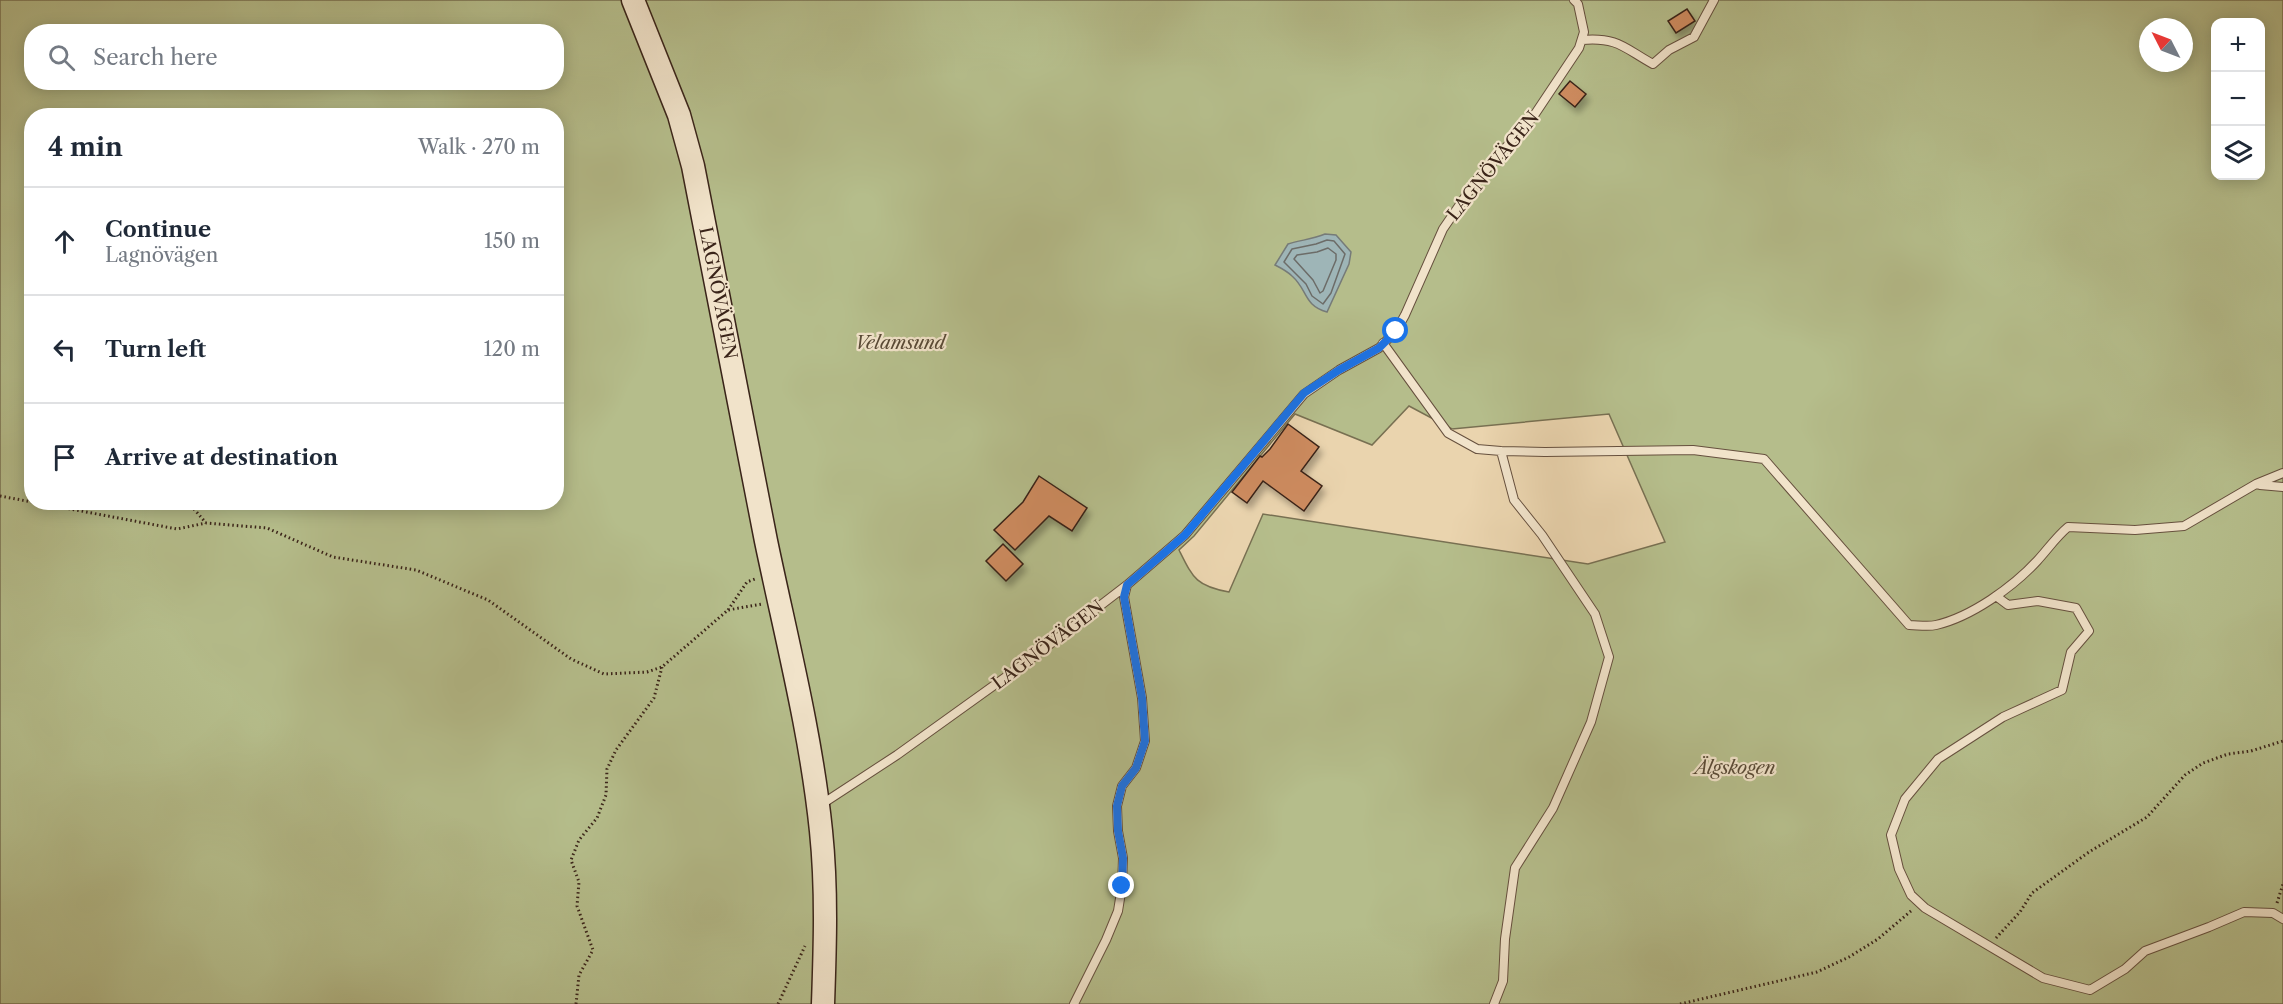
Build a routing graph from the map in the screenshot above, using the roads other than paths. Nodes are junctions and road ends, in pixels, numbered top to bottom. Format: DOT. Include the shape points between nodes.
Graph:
graph roads {
  1 [pos="633,0"];
  2 [pos="1574,0"];
  3 [pos="1714,0"];
  4 [pos="1582,40"];
  5 [pos="1383,343"];
  6 [pos="1501,451"];
  7 [pos="2283,473"];
  8 [pos="2256,484"];
  9 [pos="2283,487"];
  10 [pos="1127,585"];
  11 [pos="1996,596"];
  12 [pos="818,806"];
  13 [pos="2283,919"];
  14 [pos="823,1004"];
  15 [pos="1074,1004"];
  16 [pos="1494,1004"];
  1 -- 12 [label="street, LAGNÖVÄGEN" via="679,115 693,166"];
  2 -- 4 [label="lane" via="1584,32"];
  3 -- 4 [label="lane" via="1694,37 1653,64 1604,38"];
  4 -- 5 [label="lane, LAGNÖVÄGEN" via="1533,117 1476,181 1443,229 1405,315"];
  5 -- 6 [label="lane" via="1448,433 1477,448"];
  5 -- 10 [label="lane, LAGNÖVÄGEN" via="1304,393 1185,535"];
  6 -- 11 [label="lane" via="1693,450 1764,459 1909,625 1935,626"];
  6 -- 16 [label="lane" via="1514,500 1595,614 1609,657 1591,723 1553,808 1515,868 1503,981"];
  7 -- 8 [label="lane"];
  8 -- 9 [label="lane"];
  8 -- 11 [label="lane" via="2184,526 2135,530 2068,526 2037,562"];
  10 -- 12 [label="lane, LAGNÖVÄGEN" via="897,755"];
  10 -- 15 [label="lane" via="1124,597 1142,698 1145,741 1136,768 1122,786 1117,806 1123,858 1118,911"];
  11 -- 13 [label="lane" via="2008,605 2038,601 2076,608 2088,631 2071,652 2062,690 2003,717 1938,759 1905,799 1891,835 1899,869 1911,895 2043,978 2090,990 2125,969 2145,951 2244,912 2273,913"];
  12 -- 14 [label="street, LAGNÖVÄGEN" via="825,928"];
}
